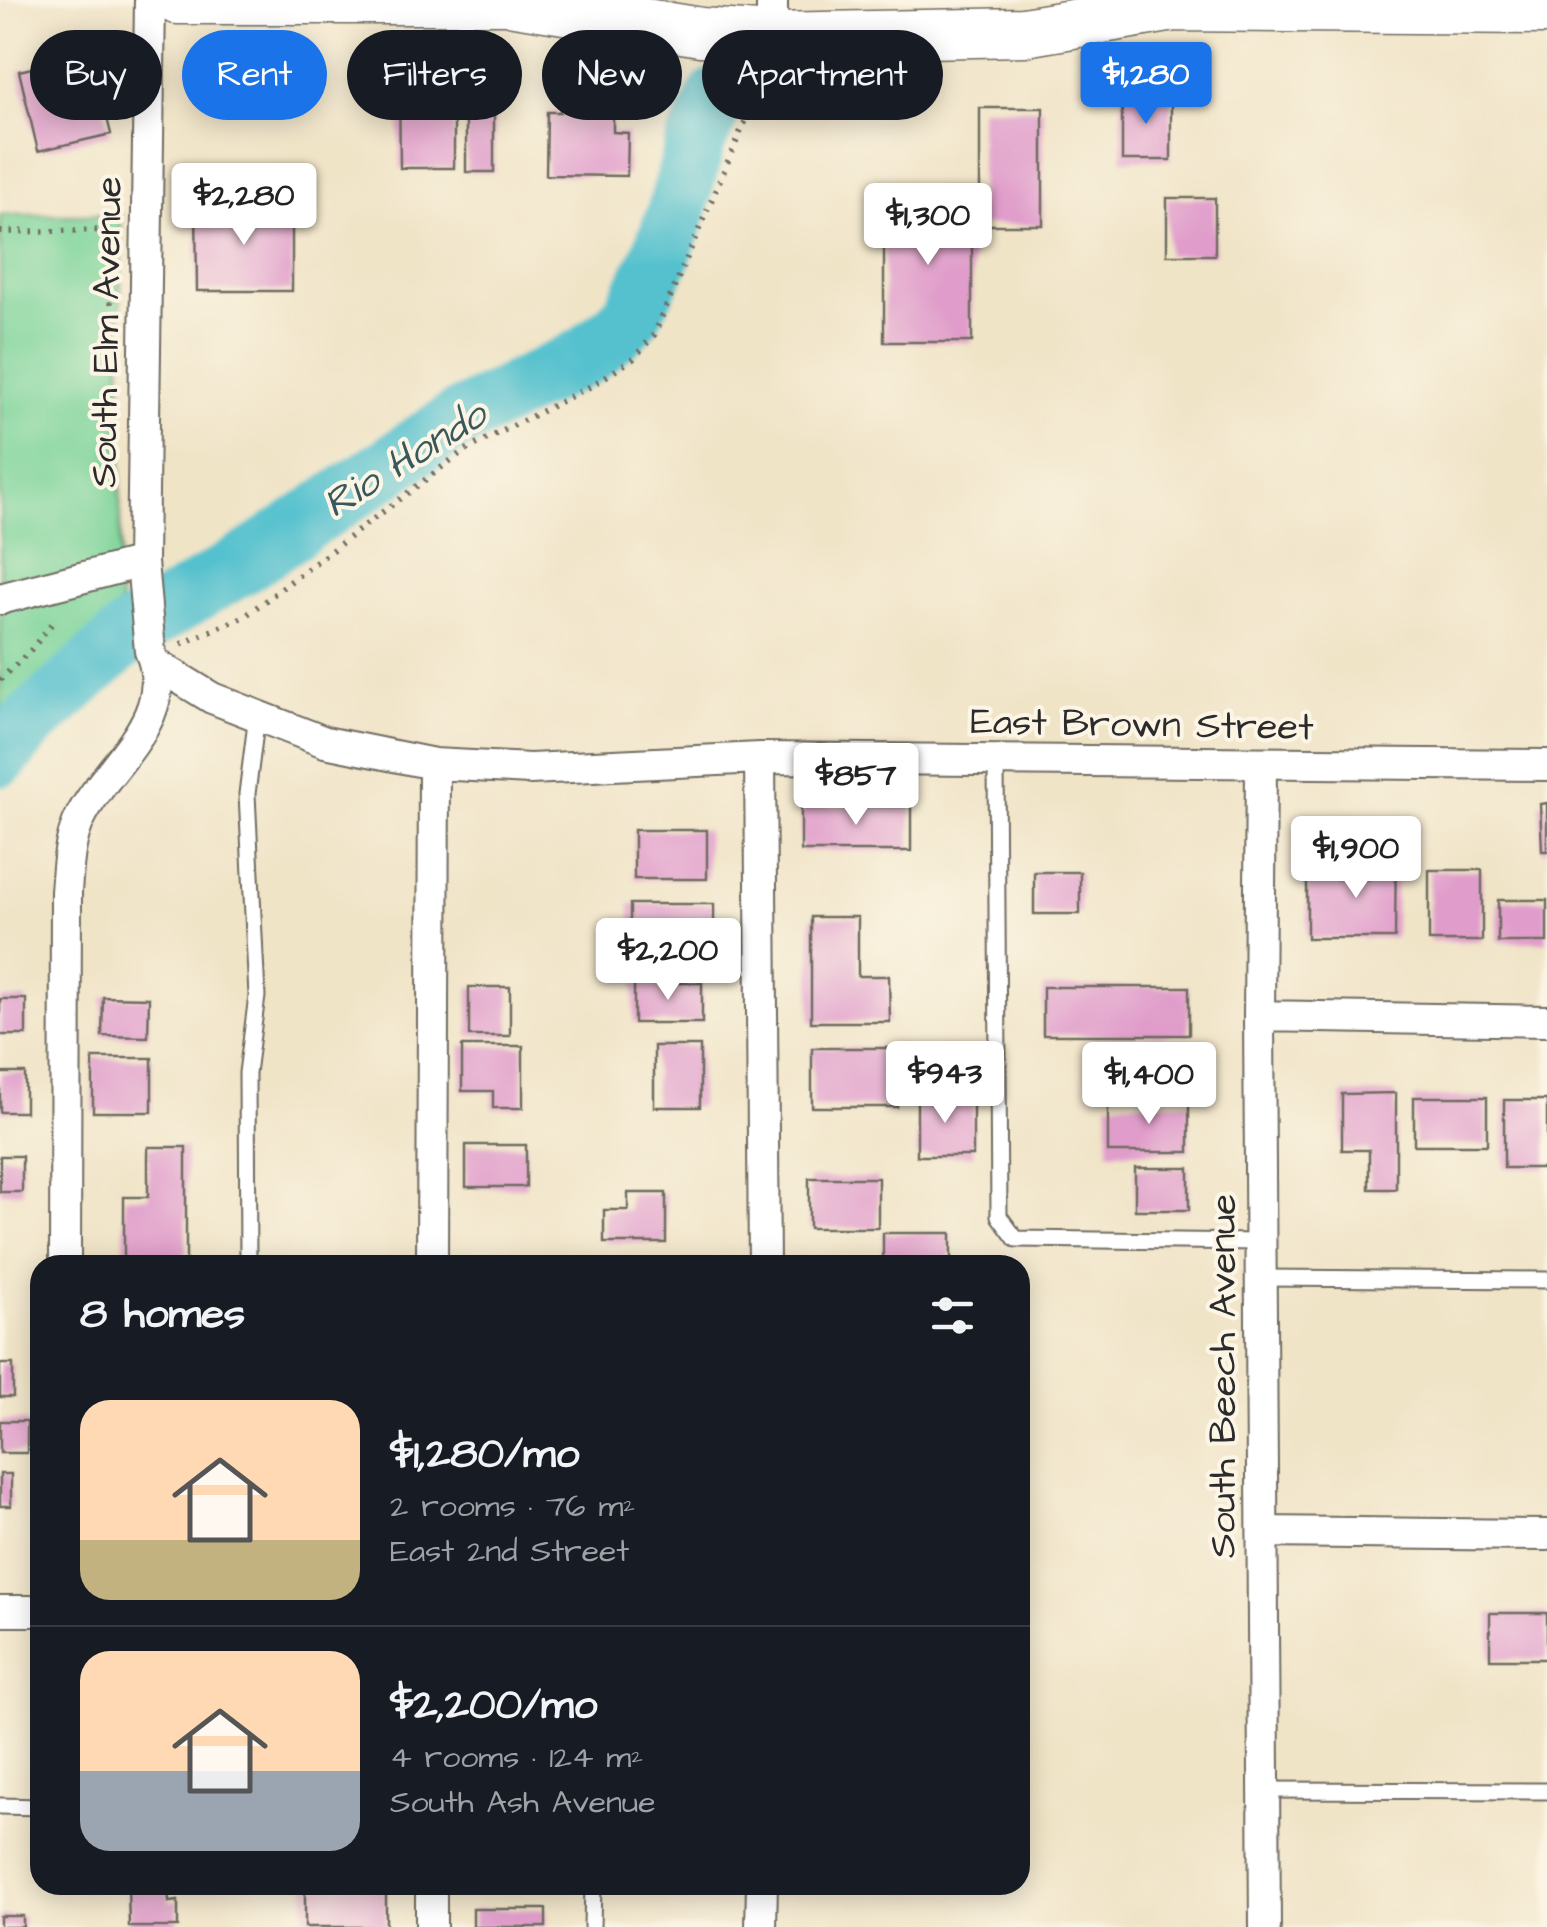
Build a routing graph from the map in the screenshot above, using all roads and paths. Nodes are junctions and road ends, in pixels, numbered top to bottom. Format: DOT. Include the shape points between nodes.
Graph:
graph roads {
  1 [pos="150,0"];
  2 [pos="177,0"];
  3 [pos="523,1"];
  4 [pos="1158,4"];
  5 [pos="1547,10"];
  6 [pos="786,24"];
  7 [pos="0,232"];
  8 [pos="111,326"];
  9 [pos="142,576"];
  10 [pos="53,585"];
  11 [pos="0,599"];
  12 [pos="153,658"];
  13 [pos="0,680"];
  14 [pos="258,715"];
  15 [pos="760,758"];
  16 [pos="996,761"];
  17 [pos="434,764"];
  18 [pos="1261,764"];
  19 [pos="1547,765"];
  20 [pos="1259,1016"];
  21 [pos="1547,1022"];
  22 [pos="1261,1242"];
  23 [pos="65,1255"];
  24 [pos="248,1255"];
  25 [pos="432,1255"];
  26 [pos="764,1255"];
  27 [pos="1262,1278"];
  28 [pos="1547,1280"];
  29 [pos="1264,1532"];
  30 [pos="1547,1535"];
  31 [pos="0,1611"];
  32 [pos="30,1611"];
  33 [pos="1264,1790"];
  34 [pos="1547,1792"];
  35 [pos="0,1806"];
  36 [pos="30,1806"];
  37 [pos="431,1895"];
  38 [pos="594,1895"];
  39 [pos="762,1895"];
  40 [pos="431,1927"];
  41 [pos="592,1927"];
  42 [pos="761,1927"];
  43 [pos="1264,1927"];
  1 -- 9 [label="street, South Elm Avenue"];
  2 -- 3 [label="main road"];
  3 -- 6 [label="main road" via="686,30"];
  4 -- 5 [label="main road"];
  4 -- 6 [label="main road" via="1024,32 938,36"];
  6 -- 12 [label="path" via="773,68 654,335 633,360 462,452 245,616"];
  7 -- 8 [label="path" via="107,230"];
  9 -- 10 [label="street"];
  9 -- 12 [label="street, South Elm Avenue"];
  10 -- 11 [label="street"];
  10 -- 13 [label="path" via="57,616"];
  12 -- 14 [label="street, East Brown Street" via="212,698"];
  12 -- 23 [label="street, South Elm Avenue" via="154,708 92,795 71,842"];
  14 -- 17 [label="street, East Brown Street" via="324,742"];
  14 -- 24 [label="lane" via="247,794 257,996 247,1073"];
  15 -- 16 [label="street, East Brown Street"];
  15 -- 17 [label="street, East Brown Street" via="530,770"];
  15 -- 26 [label="street"];
  16 -- 18 [label="street, East Brown Street"];
  16 -- 22 [label="lane" via="999,1216 1016,1239"];
  17 -- 25 [label="street"];
  18 -- 19 [label="street, East Brown Street"];
  18 -- 20 [label="street, South Beech Avenue"];
  20 -- 21 [label="street"];
  20 -- 22 [label="street, South Beech Avenue"];
  22 -- 27 [label="street, South Beech Avenue"];
  27 -- 28 [label="lane"];
  27 -- 29 [label="street, South Beech Avenue"];
  29 -- 30 [label="street"];
  29 -- 33 [label="street, South Beech Avenue"];
  31 -- 32 [label="street"];
  33 -- 34 [label="lane"];
  33 -- 43 [label="street, South Beech Avenue"];
  35 -- 36 [label="lane"];
  37 -- 40 [label="street"];
  38 -- 41 [label="lane"];
  39 -- 42 [label="street"];
}
